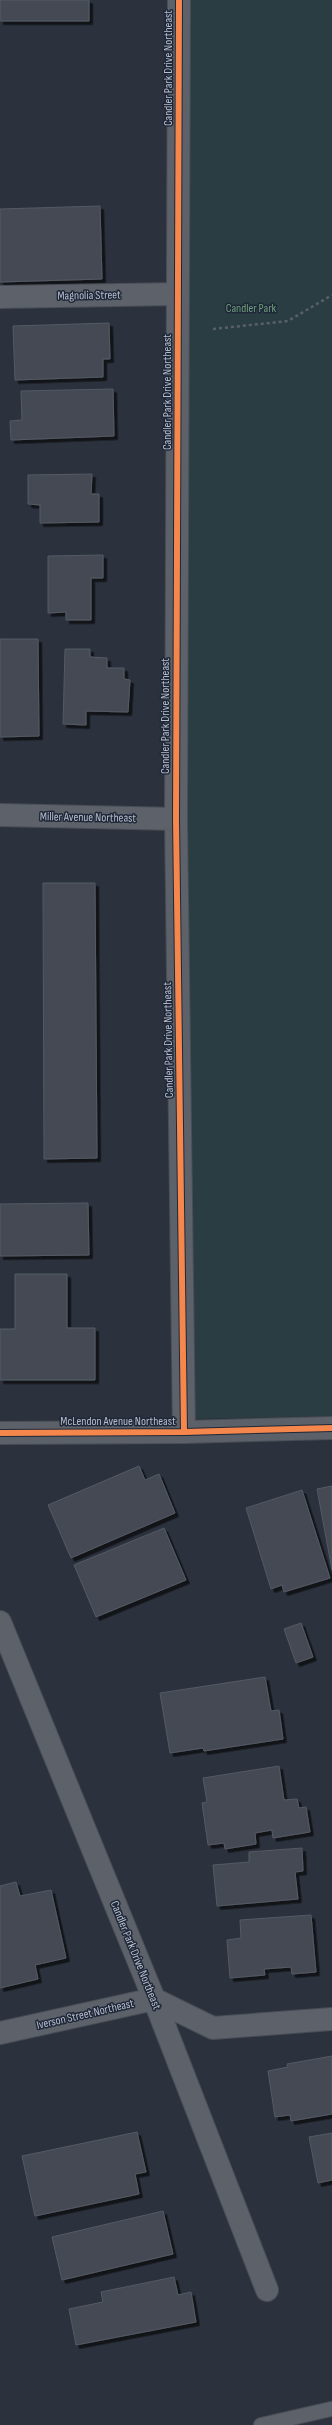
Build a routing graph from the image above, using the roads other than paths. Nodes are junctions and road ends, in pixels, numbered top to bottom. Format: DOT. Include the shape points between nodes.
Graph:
graph roads {
  1 [pos="179,0"];
  2 [pos="178,294"];
  3 [pos="0,297"];
  4 [pos="0,815"];
  5 [pos="176,819"];
  6 [pos="332,1428"];
  7 [pos="184,1432"];
  8 [pos="0,1433"];
  9 [pos="0,1622"];
  10 [pos="154,1999"];
  11 [pos="332,2019"];
  12 [pos="0,2033"];
  13 [pos="267,2290"];
  14 [pos="331,2409"];
  15 [pos="261,2425"];
  1 -- 2 [label="street, Candler Park Drive Northeast"];
  2 -- 3 [label="street, Magnolia Street"];
  2 -- 5 [label="street, Candler Park Drive Northeast"];
  4 -- 5 [label="street, Miller Avenue Northeast"];
  5 -- 7 [label="street, Candler Park Drive Northeast"];
  6 -- 7 [label="street, McLendon Avenue Northeast"];
  7 -- 8 [label="street, McLendon Avenue Northeast"];
  9 -- 10 [label="street, Candler Park Drive Northeast"];
  10 -- 11 [label="street" via="213,2028"];
  10 -- 12 [label="street, Iverson Street Northeast"];
  10 -- 13 [label="street, Candler Park Drive Northeast"];
  14 -- 15 [label="lane"];
}
